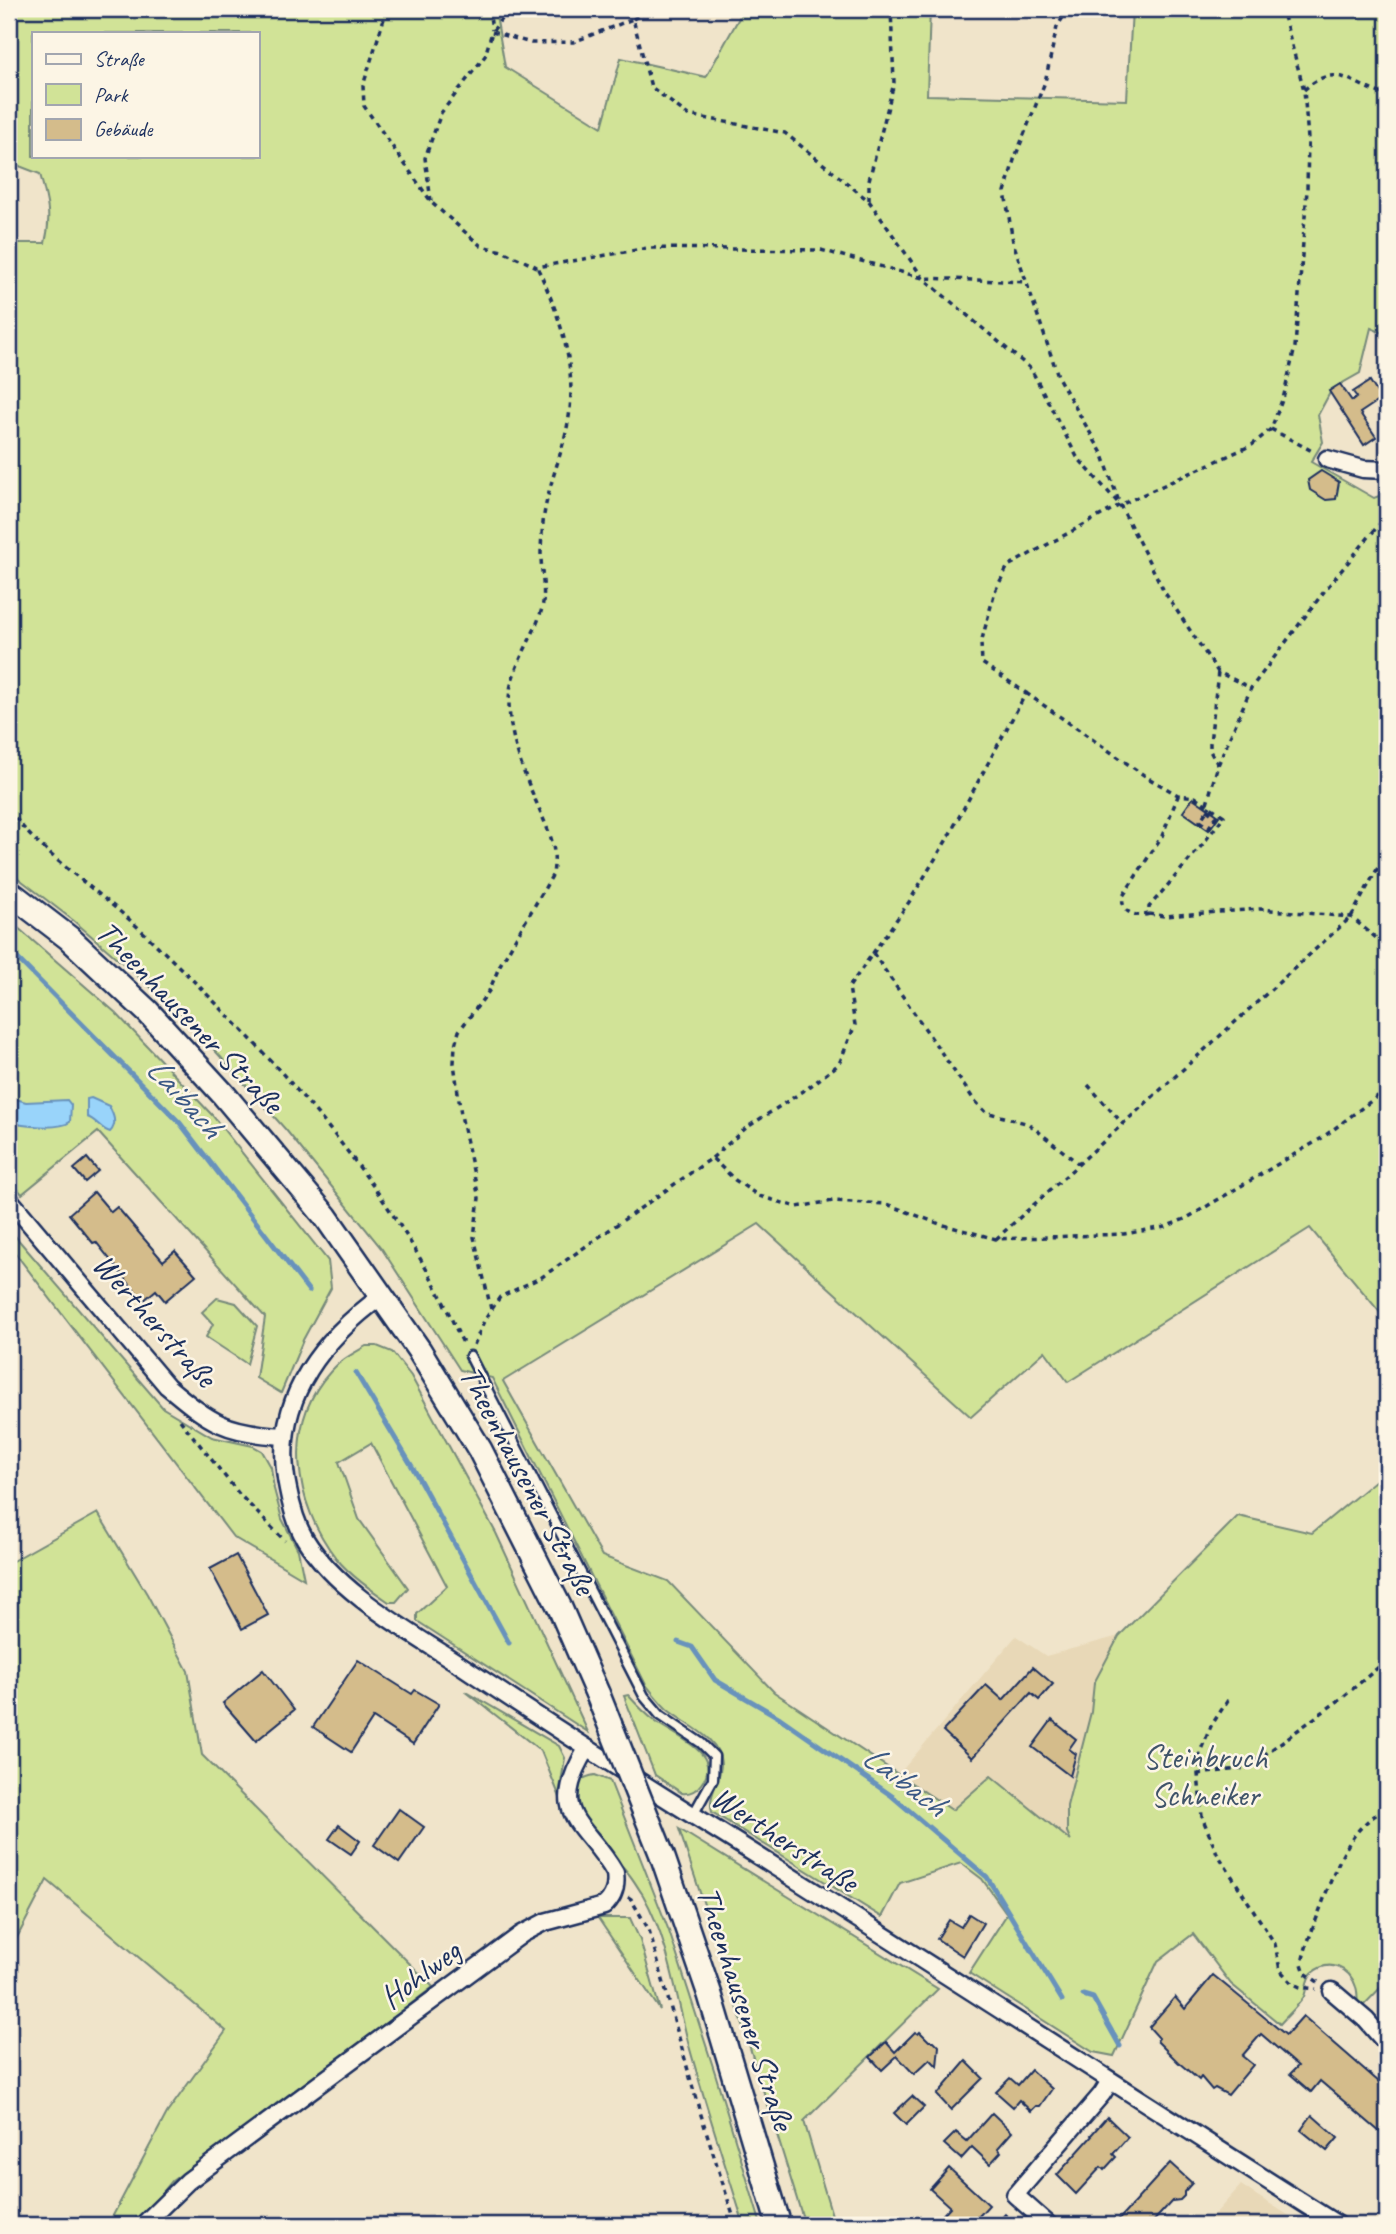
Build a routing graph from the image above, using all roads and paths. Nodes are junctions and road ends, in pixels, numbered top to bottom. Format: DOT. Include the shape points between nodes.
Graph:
graph roads {
  1 [pos="387,9"];
  2 [pos="489,9"];
  3 [pos="508,9"];
  4 [pos="651,9"];
  5 [pos="891,9"];
  6 [pos="1068,9"];
  7 [pos="1282,9"];
  8 [pos="633,19"];
  9 [pos="492,32"];
  10 [pos="1304,90"];
  11 [pos="1387,95"];
  12 [pos="869,201"];
  13 [pos="432,203"];
  14 [pos="537,267"];
  15 [pos="923,278"];
  16 [pos="1027,282"];
  17 [pos="1271,429"];
  18 [pos="1327,459"];
  19 [pos="1387,470"];
  20 [pos="1120,505"];
  21 [pos="1387,515"];
  22 [pos="1218,672"];
  23 [pos="1251,688"];
  24 [pos="1026,693"];
  25 [pos="1218,765"];
  26 [pos="1178,795"];
  27 [pos="1208,807"];
  28 [pos="9,810"];
  29 [pos="1387,851"];
  30 [pos="9,892"];
  31 [pos="1149,914"];
  32 [pos="1351,917"];
  33 [pos="1387,947"];
  34 [pos="873,953"];
  35 [pos="1088,1085"];
  36 [pos="1387,1090"];
  37 [pos="1123,1124"];
  38 [pos="712,1158"];
  39 [pos="1079,1164"];
  40 [pos="9,1199"];
  41 [pos="996,1239"];
  42 [pos="383,1295"];
  43 [pos="491,1309"];
  44 [pos="470,1356"];
  45 [pos="167,1386"];
  46 [pos="284,1437"];
  47 [pos="289,1546"];
  48 [pos="1387,1660"];
  49 [pos="1228,1700"];
  50 [pos="587,1749"];
  51 [pos="1198,1774"];
  52 [pos="1387,1810"];
  53 [pos="693,1815"];
  54 [pos="615,1891"];
  55 [pos="1332,1991"];
  56 [pos="1387,2044"];
  57 [pos="1110,2081"];
  58 [pos="143,2225"];
  59 [pos="736,2225"];
  60 [pos="779,2225"];
  61 [pos="1049,2225"];
  62 [pos="1338,2225"];
  1 -- 13 [label="path" via="363,86 364,106"];
  2 -- 9 [label="path"];
  3 -- 9 [label="path"];
  4 -- 8 [label="path"];
  5 -- 12 [label="path" via="894,83 869,180"];
  6 -- 16 [label="path" via="1058,27 1045,82 1005,192 1013,242"];
  7 -- 10 [label="path"];
  8 -- 9 [label="path" via="573,42 531,43"];
  8 -- 12 [label="path" via="651,87 688,114 785,133"];
  9 -- 13 [label="path" via="485,56 441,113 425,158"];
  10 -- 11 [label="path" via="1328,75"];
  10 -- 17 [label="path" via="1307,190 1295,347"];
  12 -- 15 [label="path"];
  13 -- 14 [label="path" via="481,246"];
  14 -- 15 [label="path" via="648,248 821,250"];
  14 -- 43 [label="path" via="566,340 570,407 543,522 543,604 513,676 509,703 518,752 552,839 553,874 489,991 459,1031 454,1063 479,1198 474,1237"];
  15 -- 16 [label="path"];
  15 -- 20 [label="path" via="1031,369 1077,457"];
  16 -- 20 [label="path" via="1059,379 1103,455"];
  17 -- 18 [label="path"];
  17 -- 20 [label="path" via="1240,452"];
  18 -- 19 [label="street"];
  20 -- 22 [label="path" via="1165,593"];
  20 -- 24 [label="path" via="1008,566 981,643 982,663"];
  21 -- 23 [label="path"];
  22 -- 23 [label="path"];
  22 -- 25 [label="path" via="1210,743"];
  23 -- 25 [label="path"];
  24 -- 26 [label="path"];
  24 -- 34 [label="path" via="946,841"];
  25 -- 27 [label="path"];
  26 -- 27 [label="path" via="1195,797"];
  26 -- 31 [label="path" via="1161,836 1124,896 1127,912"];
  27 -- 27 [label="path" via="1216,817 1209,827 1200,821"];
  27 -- 31 [label="path" via="1224,816 1149,907"];
  28 -- 44 [label="path" via="36,841 208,995 310,1105 359,1167 429,1273"];
  29 -- 32 [label="path"];
  30 -- 42 [label="main road, Theenhausener Straße" via="69,938 189,1056 326,1217"];
  31 -- 32 [label="path" via="1261,909"];
  32 -- 33 [label="path"];
  32 -- 37 [label="path"];
  34 -- 38 [label="path" via="849,987 855,1025 839,1064 746,1128"];
  34 -- 39 [label="path" via="974,1100 986,1112 1029,1124"];
  35 -- 37 [label="path"];
  36 -- 41 [label="path" via="1322,1138 1165,1227 1124,1234"];
  37 -- 39 [label="path"];
  38 -- 41 [label="path" via="760,1196 797,1207 886,1203"];
  38 -- 43 [label="path" via="542,1277 500,1297"];
  39 -- 41 [label="path"];
  40 -- 45 [label="street, Wertherstraße"];
  42 -- 46 [label="street, Wertherstraße" via="317,1356 302,1380"];
  42 -- 60 [label="main road, Theenhausener Straße, bridge" via="480,1450 560,1608 598,1695 662,1855 710,1995"];
  43 -- 44 [label="path"];
  44 -- 53 [label="lane" via="644,1696 660,1715 714,1756 713,1779"];
  45 -- 46 [label="street, Wertherstraße" via="217,1424"];
  45 -- 47 [label="path" via="181,1420 239,1494"];
  46 -- 50 [label="street, Wertherstraße" via="291,1506 305,1539 333,1573 370,1606"];
  48 -- 51 [label="path" via="1246,1768"];
  49 -- 51 [label="path" via="1200,1752"];
  50 -- 53 [label="street, Wertherstraße"];
  50 -- 54 [label="street" via="572,1776 569,1802 581,1830 615,1873"];
  51 -- 55 [label="path" via="1202,1817 1217,1853 1275,1944 1280,1970 1300,1987"];
  52 -- 55 [label="path" via="1359,1830 1337,1863 1304,1953 1305,1973"];
  53 -- 57 [label="street, Wertherstraße"];
  54 -- 58 [label="street, Hohlweg" via="604,1906 545,1922 522,1934 188,2181"];
  54 -- 59 [label="path" via="631,1899 649,1930"];
  55 -- 56 [label="street"];
  57 -- 61 [label="street" via="1015,2195"];
  57 -- 62 [label="street, Wertherstraße"];
}
